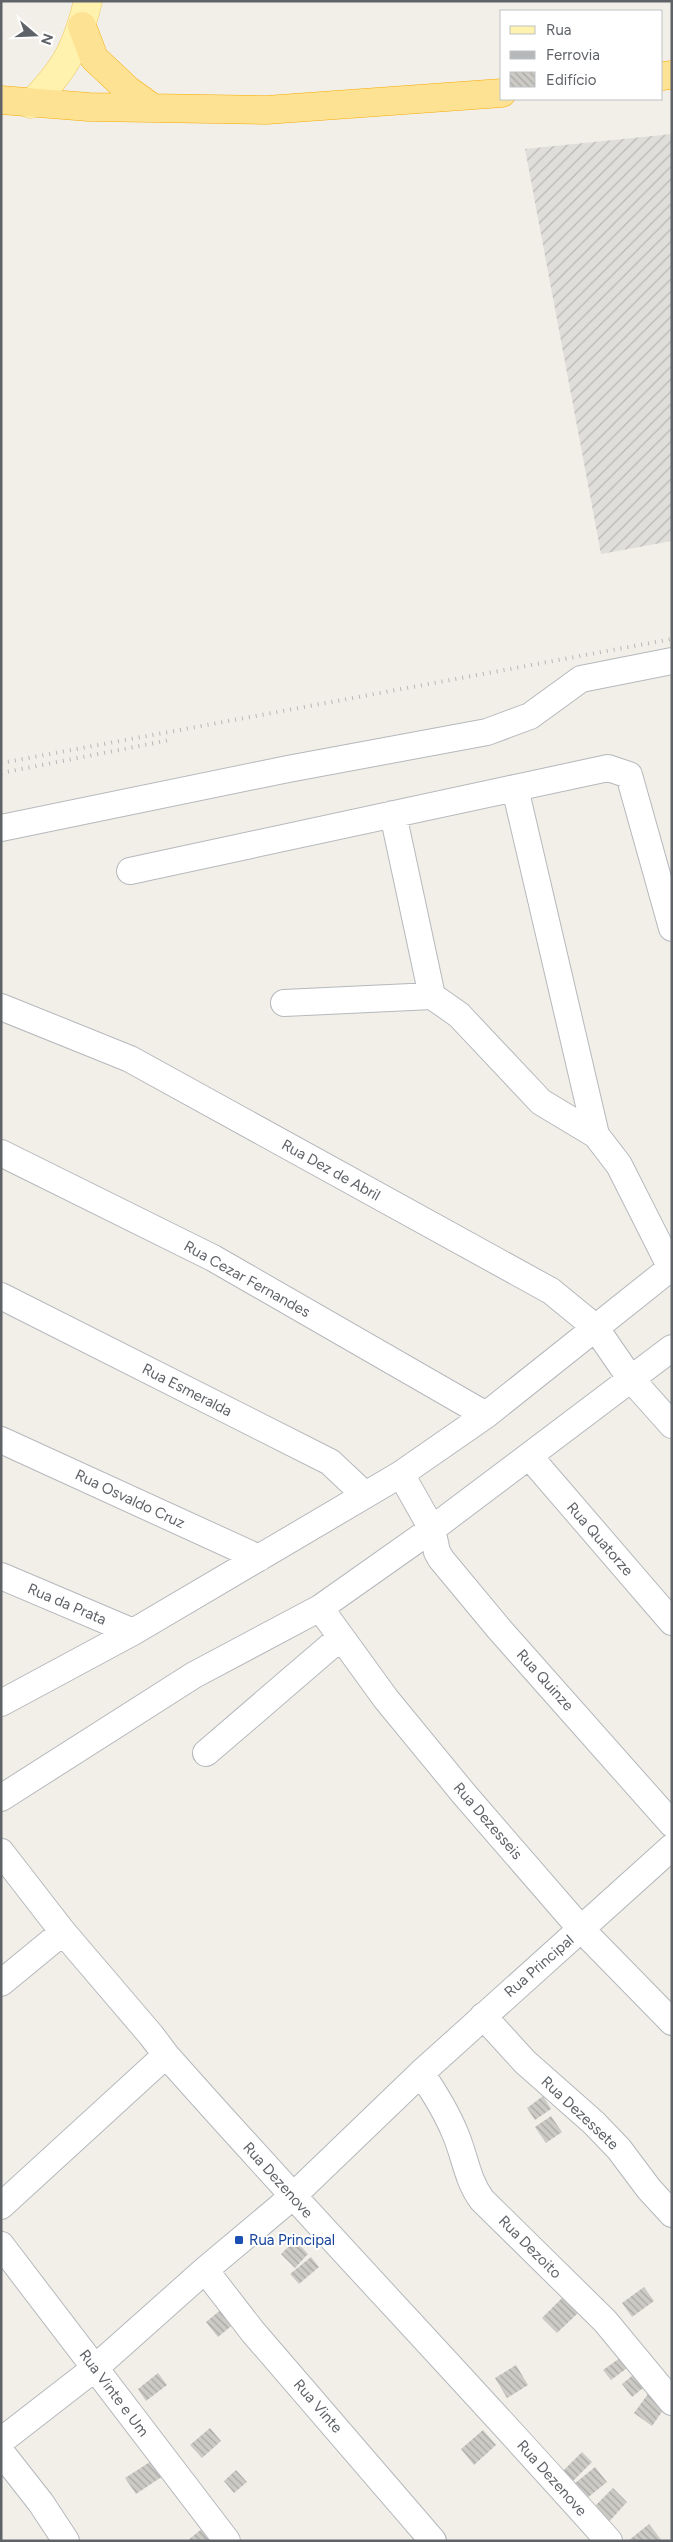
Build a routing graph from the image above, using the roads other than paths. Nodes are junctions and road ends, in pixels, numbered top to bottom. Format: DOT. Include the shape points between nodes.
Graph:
graph roads {
  1 [pos="85,14"];
  2 [pos="500,93"];
  3 [pos="11,97"];
  4 [pos="153,108"];
  5 [pos="672,661"];
  6 [pos="515,788"];
  7 [pos="393,814"];
  8 [pos="1,828"];
  9 [pos="130,871"];
  10 [pos="672,928"];
  11 [pos="432,996"];
  12 [pos="284,1003"];
  13 [pos="1,1006"];
  14 [pos="596,1135"];
  15 [pos="1,1153"];
  16 [pos="671,1268"];
  17 [pos="1,1296"];
  18 [pos="596,1327"];
  19 [pos="672,1348"];
  20 [pos="630,1378"];
  21 [pos="486,1415"];
  22 [pos="672,1425"];
  23 [pos="1,1440"];
  24 [pos="529,1456"];
  25 [pos="401,1474"];
  26 [pos="364,1494"];
  27 [pos="432,1529"];
  28 [pos="259,1558"];
  29 [pos="1,1576"];
  30 [pos="320,1608"];
  31 [pos="672,1622"];
  32 [pos="133,1632"];
  33 [pos="341,1637"];
  34 [pos="1,1703"];
  35 [pos="206,1753"];
  36 [pos="1,1798"];
  37 [pos="672,1824"];
  38 [pos="672,1846"];
  39 [pos="1,1852"];
  40 [pos="581,1929"];
  41 [pos="63,1932"];
  42 [pos="1,1983"];
  43 [pos="483,2016"];
  44 [pos="672,2022"];
  45 [pos="166,2055"];
  46 [pos="421,2073"];
  47 [pos="292,2197"];
  48 [pos="1,2206"];
  49 [pos="672,2214"];
  50 [pos="1,2246"];
  51 [pos="204,2270"];
  52 [pos="95,2368"];
  53 [pos="672,2402"];
  54 [pos="1,2441"];
  55 [pos="1,2452"];
  56 [pos="66,2541"];
  57 [pos="227,2541"];
  58 [pos="433,2541"];
  59 [pos="609,2541"];
  1 -- 3 [label="main road" via="68,61 50,85"];
  1 -- 4 [label="highway" via="94,58"];
  2 -- 4 [label="highway" via="266,110"];
  3 -- 4 [label="highway"];
  5 -- 8 [label="street" via="580,679 530,716 487,732"];
  6 -- 7 [label="street"];
  6 -- 10 [label="street" via="608,768 629,775"];
  6 -- 14 [label="street"];
  7 -- 9 [label="street"];
  7 -- 11 [label="street"];
  11 -- 12 [label="street"];
  11 -- 14 [label="street" via="459,1015 541,1102"];
  13 -- 18 [label="street, Rua Dez de Abril" via="130,1060 551,1291"];
  14 -- 16 [label="street" via="619,1165"];
  15 -- 21 [label="street, Rua Cezar Fernandes" via="213,1258"];
  16 -- 18 [label="street"];
  17 -- 26 [label="street, Rua Esmeralda" via="330,1462"];
  18 -- 20 [label="street, Rua Dez de Abril"];
  18 -- 21 [label="street"];
  19 -- 20 [label="street"];
  20 -- 22 [label="street, Rua Dez de Abril"];
  20 -- 24 [label="street"];
  21 -- 25 [label="street"];
  23 -- 28 [label="street, Rua Osvaldo Cruz"];
  24 -- 27 [label="street"];
  24 -- 31 [label="street, Rua Quatorze"];
  25 -- 26 [label="street"];
  25 -- 27 [label="street, Rua Quinze"];
  26 -- 28 [label="street"];
  27 -- 30 [label="street"];
  27 -- 37 [label="street, Rua Quinze" via="437,1552 465,1588"];
  28 -- 32 [label="street"];
  29 -- 32 [label="street, Rua da Prata"];
  30 -- 33 [label="street, Rua Dezesseis"];
  30 -- 36 [label="street" via="194,1675"];
  32 -- 34 [label="street"];
  33 -- 35 [label="street"];
  33 -- 40 [label="street, Rua Dezesseis" via="423,1744"];
  38 -- 40 [label="street, Rua Principal"];
  39 -- 41 [label="street, Rua Dezenove"];
  40 -- 43 [label="street, Rua Principal"];
  40 -- 44 [label="street, Rua Dezesseis"];
  41 -- 42 [label="street"];
  41 -- 45 [label="street, Rua Dezenove"];
  43 -- 46 [label="street, Rua Principal"];
  43 -- 49 [label="street, Rua Dezessete" via="525,2062 619,2149"];
  45 -- 47 [label="street, Rua Dezenove"];
  45 -- 48 [label="street"];
  46 -- 47 [label="street, Rua Principal"];
  46 -- 53 [label="street, Rua Dezoito" via="440,2100 455,2133 470,2181 482,2200 605,2321"];
  47 -- 51 [label="street, Rua Principal"];
  47 -- 59 [label="street, Rua Dezenove"];
  50 -- 52 [label="street, Rua Vinte e Um"];
  51 -- 52 [label="street, Rua Principal"];
  51 -- 58 [label="street, Rua Vinte" via="253,2332"];
  52 -- 54 [label="street, Rua Principal"];
  52 -- 57 [label="street, Rua Vinte e Um"];
  55 -- 56 [label="street"];
}
